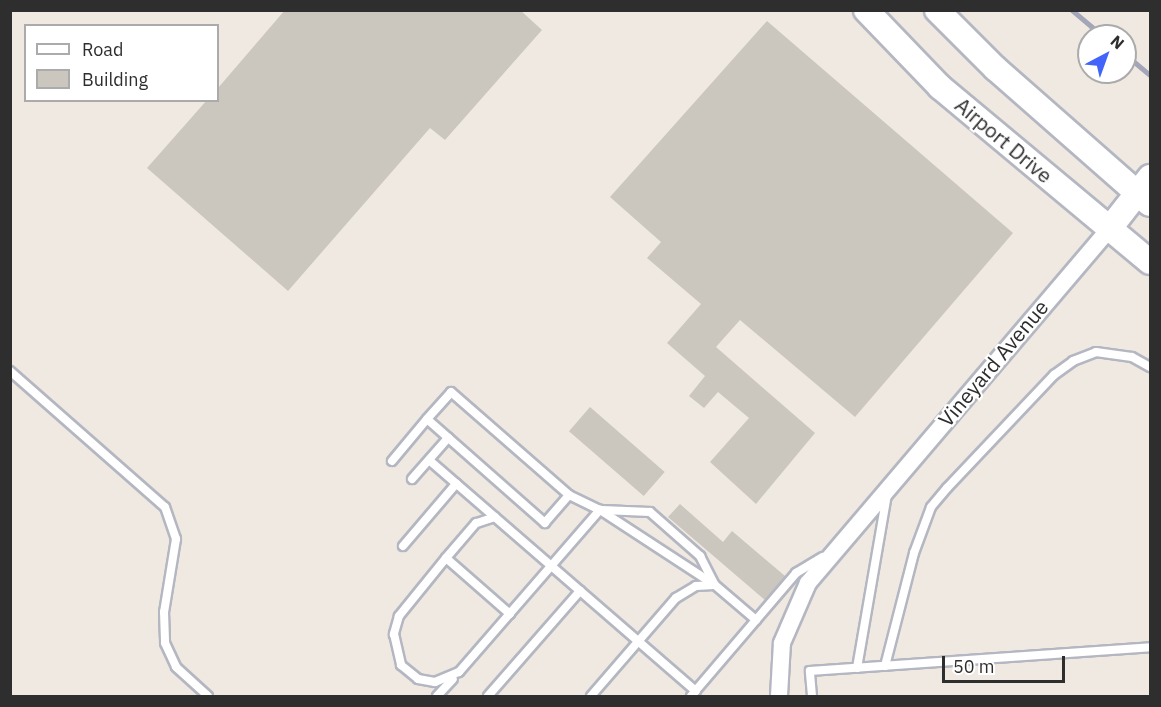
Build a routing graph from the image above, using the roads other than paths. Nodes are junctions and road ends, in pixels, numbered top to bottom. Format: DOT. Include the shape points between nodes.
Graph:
graph roads {
  1 [pos="866,10"];
  2 [pos="937,10"];
  3 [pos="1146,191"];
  4 [pos="1110,228"];
  5 [pos="1150,262"];
  6 [pos="1150,367"];
  7 [pos="10,371"];
  8 [pos="427,420"];
  9 [pos="448,438"];
  10 [pos="392,460"];
  11 [pos="429,460"];
  12 [pos="412,480"];
  13 [pos="456,484"];
  14 [pos="888,488"];
  15 [pos="569,495"];
  16 [pos="600,510"];
  17 [pos="495,517"];
  18 [pos="403,546"];
  19 [pos="836,550"];
  20 [pos="446,558"];
  21 [pos="552,566"];
  22 [pos="715,585"];
  23 [pos="580,591"];
  24 [pos="510,614"];
  25 [pos="756,620"];
  26 [pos="638,641"];
  27 [pos="1150,647"];
  28 [pos="885,666"];
  29 [pos="856,668"];
  30 [pos="459,672"];
  31 [pos="693,694"];
  32 [pos="208,696"];
  33 [pos="437,696"];
  34 [pos="488,696"];
  35 [pos="591,696"];
  36 [pos="779,696"];
  37 [pos="812,696"];
  1 -- 4 [label="main road, Airport Drive" via="940,87"];
  2 -- 3 [label="main road" via="995,68"];
  3 -- 4 [label="main road, Vineyard Avenue"];
  4 -- 5 [label="main road, Airport Drive"];
  4 -- 14 [label="street, Vineyard Avenue"];
  6 -- 28 [label="lane" via="1132,357 1096,352 1073,361 1054,375 947,488 931,507 914,553"];
  7 -- 32 [label="lane" via="165,507 176,539 164,612 165,643 176,667"];
  8 -- 9 [label="lane"];
  8 -- 10 [label="lane"];
  8 -- 15 [label="lane" via="451,393"];
  9 -- 11 [label="lane"];
  9 -- 15 [label="lane" via="545,522"];
  11 -- 12 [label="lane"];
  11 -- 13 [label="lane"];
  13 -- 17 [label="lane"];
  13 -- 18 [label="lane"];
  14 -- 19 [label="street, Vineyard Avenue"];
  14 -- 29 [label="lane"];
  15 -- 16 [label="lane"];
  16 -- 21 [label="lane"];
  16 -- 22 [label="lane"];
  16 -- 22 [label="lane" via="650,512 700,556"];
  17 -- 20 [label="lane" via="476,523"];
  17 -- 21 [label="lane"];
  19 -- 25 [label="lane" via="796,573"];
  19 -- 36 [label="street, Vineyard Avenue" via="808,583 782,643"];
  20 -- 24 [label="lane"];
  20 -- 30 [label="lane" via="399,616 395,650 401,665 418,679 435,682"];
  21 -- 23 [label="lane"];
  21 -- 24 [label="lane"];
  22 -- 25 [label="lane"];
  22 -- 26 [label="lane" via="696,586 676,598"];
  23 -- 26 [label="lane"];
  23 -- 34 [label="lane"];
  24 -- 30 [label="lane"];
  25 -- 31 [label="lane"];
  26 -- 31 [label="lane"];
  26 -- 35 [label="lane"];
  27 -- 28 [label="lane"];
  28 -- 29 [label="lane"];
  29 -- 37 [label="lane" via="810,671"];
  30 -- 33 [label="lane"];
}
